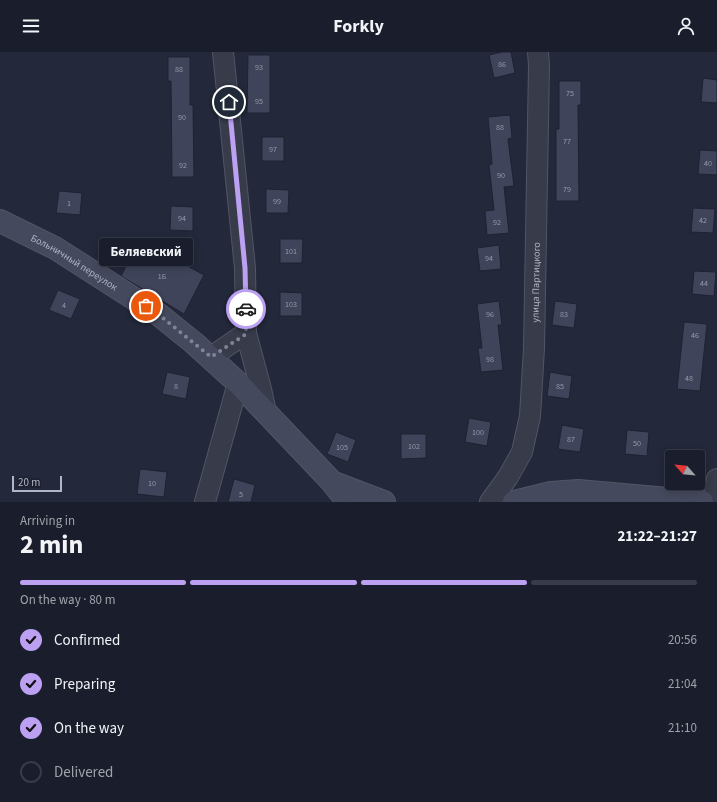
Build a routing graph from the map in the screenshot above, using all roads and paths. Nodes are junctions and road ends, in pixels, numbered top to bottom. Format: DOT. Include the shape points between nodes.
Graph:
graph roads {
  1 [pos="223,52"];
  2 [pos="538,52"];
  3 [pos="0,221"];
  4 [pos="246,334"];
  5 [pos="211,357"];
  6 [pos="238,383"];
  7 [pos="266,412"];
  8 [pos="717,479"];
  9 [pos="331,481"];
  10 [pos="638,498"];
  11 [pos="205,502"];
  12 [pos="348,502"];
  13 [pos="384,502"];
  14 [pos="490,502"];
  15 [pos="514,502"];
  16 [pos="702,502"];
  17 [pos="714,502"];
  1 -- 4 [label="street" via="245,268"];
  2 -- 14 [label="street, улица Партицкого" via="534,332 530,416 522,452"];
  3 -- 5 [label="street, Больничный переулок" via="55,248 158,314"];
  4 -- 5 [label="street"];
  4 -- 7 [label="street"];
  5 -- 6 [label="street, Больничный переулок"];
  6 -- 7 [label="street, Больничный переулок"];
  6 -- 11 [label="street"];
  7 -- 9 [label="street, Больничный переулок"];
  8 -- 17 [label="street"];
  9 -- 12 [label="street, Больничный переулок"];
  9 -- 13 [label="street"];
  10 -- 15 [label="street" via="578,491 546,494"];
  10 -- 16 [label="street"];
}
